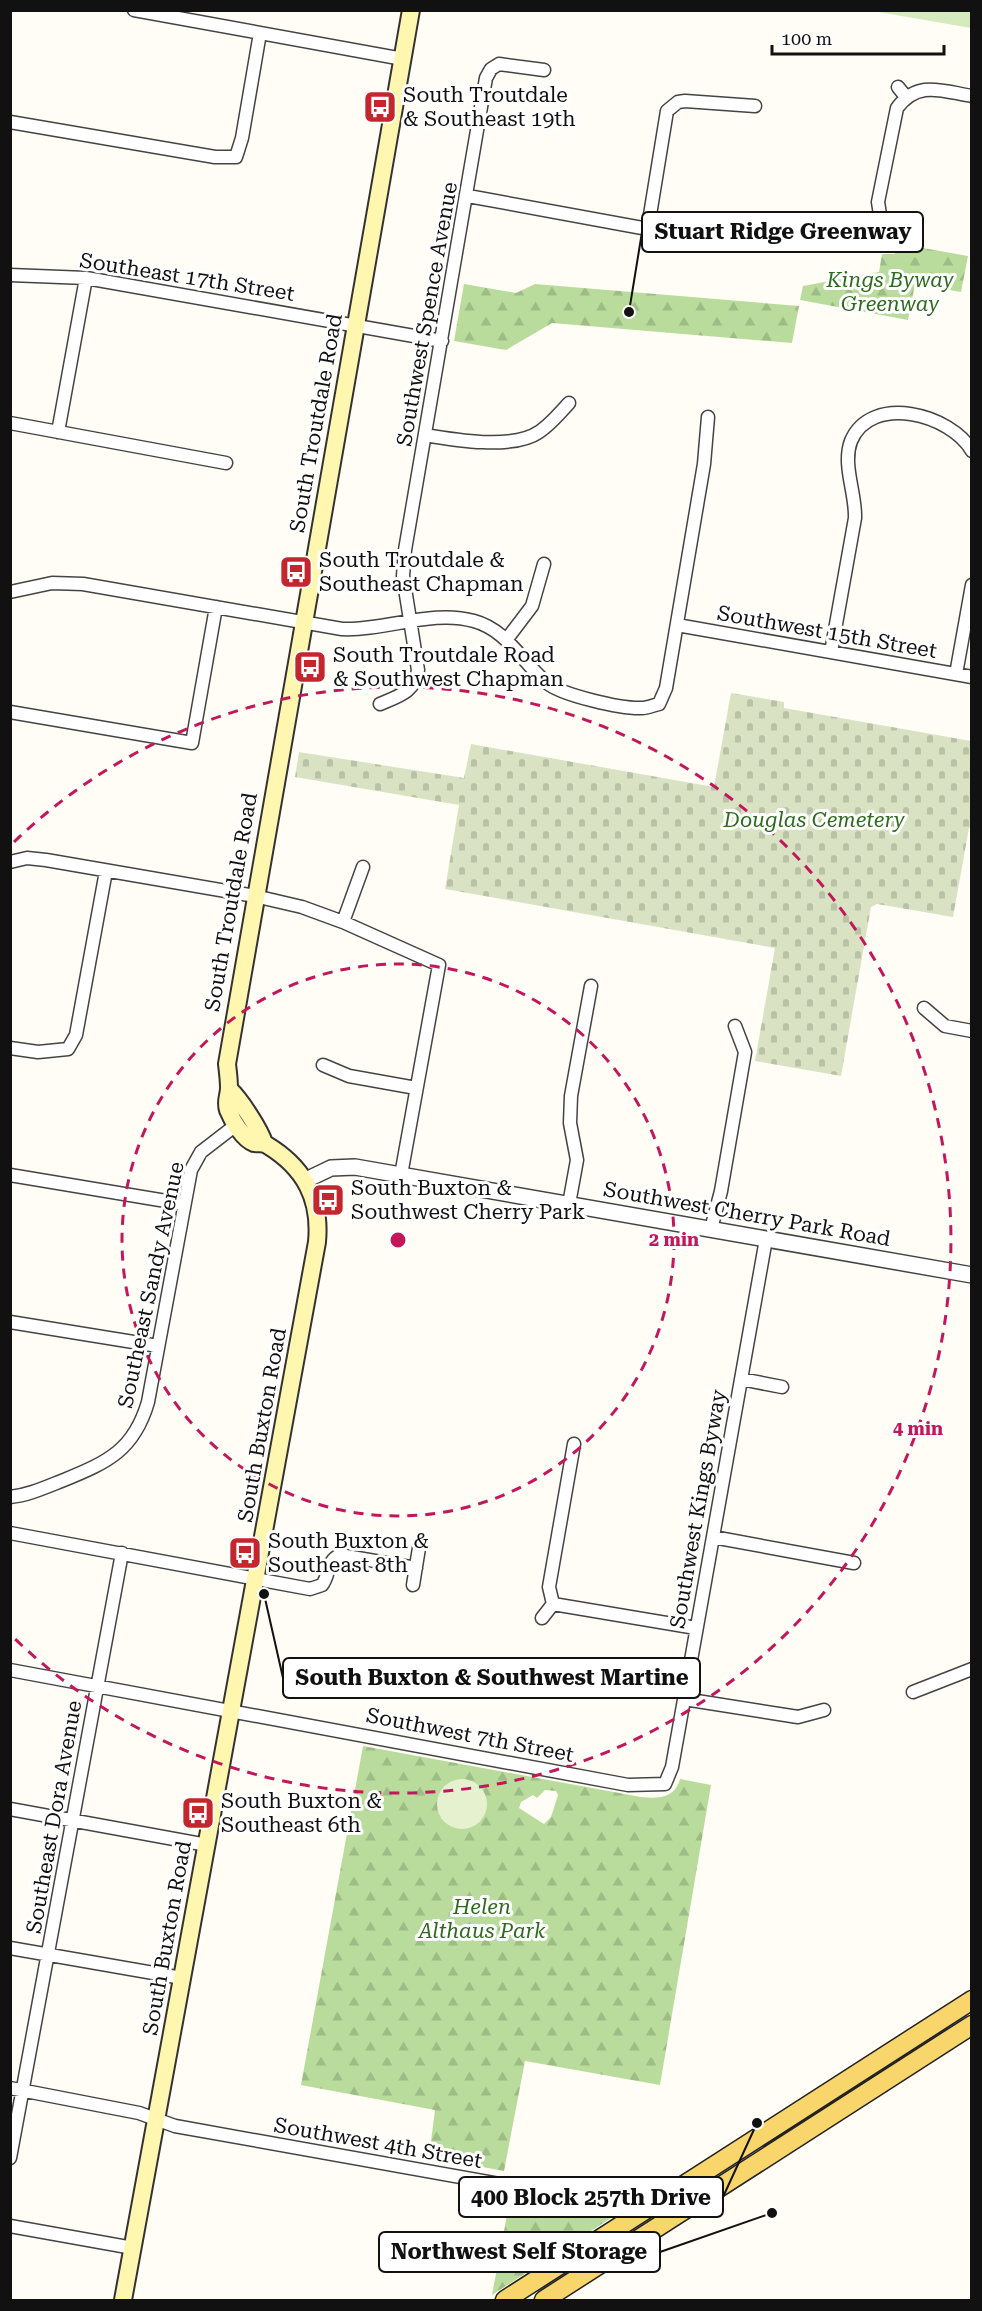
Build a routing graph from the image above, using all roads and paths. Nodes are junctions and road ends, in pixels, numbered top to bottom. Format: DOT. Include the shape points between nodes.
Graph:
graph roads {
  1 [pos="134,10"];
  2 [pos="411,10"];
  3 [pos="260,33"];
  4 [pos="403,59"];
  5 [pos="544,70"];
  6 [pos="972,96"];
  7 [pos="755,106"];
  8 [pos="10,122"];
  9 [pos="468,196"];
  10 [pos="648,227"];
  11 [pos="882,227"];
  12 [pos="740,237"];
  13 [pos="10,275"];
  14 [pos="86,278"];
  15 [pos="356,325"];
  16 [pos="442,341"];
  17 [pos="569,403"];
  18 [pos="708,417"];
  19 [pos="10,423"];
  20 [pos="58,432"];
  21 [pos="425,435"];
  22 [pos="971,447"];
  23 [pos="226,463"];
  24 [pos="544,564"];
  25 [pos="972,585"];
  26 [pos="10,592"];
  27 [pos="216,607"];
  28 [pos="304,622"];
  29 [pos="411,622"];
  30 [pos="676,625"];
  31 [pos="507,639"];
  32 [pos="831,652"];
  33 [pos="956,674"];
  34 [pos="972,677"];
  35 [pos="380,704"];
  36 [pos="10,712"];
  37 [pos="10,862"];
  38 [pos="363,867"];
  39 [pos="106,871"];
  40 [pos="255,896"];
  41 [pos="343,922"];
  42 [pos="591,986"];
  43 [pos="924,1008"];
  44 [pos="735,1026"];
  45 [pos="972,1031"];
  46 [pos="10,1048"];
  47 [pos="323,1065"];
  48 [pos="416,1088"];
  49 [pos="230,1090"];
  50 [pos="236,1125"];
  51 [pos="264,1143"];
  52 [pos="10,1175"];
  53 [pos="401,1175"];
  54 [pos="306,1180"];
  55 [pos="184,1204"];
  56 [pos="569,1204"];
  57 [pos="711,1229"];
  58 [pos="766,1239"];
  59 [pos="972,1275"];
  60 [pos="10,1322"];
  61 [pos="158,1346"];
  62 [pos="741,1380"];
  63 [pos="782,1387"];
  64 [pos="574,1444"];
  65 [pos="10,1497"];
  66 [pos="10,1533"];
  67 [pos="713,1537"];
  68 [pos="419,1548"];
  69 [pos="122,1553"];
  70 [pos="854,1563"];
  71 [pos="416,1568"];
  72 [pos="256,1578"];
  73 [pos="413,1585"];
  74 [pos="553,1604"];
  75 [pos="542,1618"];
  76 [pos="696,1628"];
  77 [pos="972,1668"];
  78 [pos="10,1670"];
  79 [pos="97,1686"];
  80 [pos="913,1692"];
  81 [pos="684,1699"];
  82 [pos="232,1710"];
  83 [pos="824,1710"];
  84 [pos="665,1784"];
  85 [pos="10,1809"];
  86 [pos="72,1820"];
  87 [pos="207,1845"];
  88 [pos="10,1948"];
  89 [pos="48,1955"];
  90 [pos="182,1978"];
  91 [pos="972,2000"];
  92 [pos="972,2025"];
  93 [pos="17,2090"];
  94 [pos="156,2119"];
  95 [pos="10,2158"];
  96 [pos="594,2201"];
  97 [pos="10,2226"];
  98 [pos="133,2248"];
  99 [pos="123,2301"];
  100 [pos="505,2301"];
  101 [pos="544,2301"];
  1 -- 3 [label="street"];
  2 -- 4 [label="main road, South Troutdale Road"];
  3 -- 4 [label="street"];
  3 -- 8 [label="street" via="236,157 215,157"];
  4 -- 15 [label="main road, South Troutdale Road"];
  5 -- 9 [label="street, Southwest Spence Avenue" via="499,64 491,69 486,78"];
  6 -- 11 [label="street" via="932,89 902,92 878,202"];
  7 -- 10 [label="street" via="685,101 667,111"];
  9 -- 10 [label="street"];
  9 -- 16 [label="street, Southwest Spence Avenue"];
  10 -- 12 [label="street" via="675,234"];
  13 -- 14 [label="street, Southeast 17th Street"];
  14 -- 15 [label="street, Southeast 17th Street"];
  14 -- 20 [label="street"];
  15 -- 16 [label="street, Southeast 17th Street"];
  15 -- 28 [label="main road, South Troutdale Road"];
  16 -- 21 [label="street, Southwest Spence Avenue"];
  17 -- 21 [label="street" via="529,437 465,442"];
  18 -- 30 [label="street" via="705,464"];
  19 -- 20 [label="street"];
  20 -- 23 [label="street"];
  21 -- 29 [label="street, Southwest Spence Avenue" via="403,564"];
  22 -- 32 [label="street" via="948,427 909,414 870,421 852,439 848,466 855,518"];
  24 -- 31 [label="street" via="532,606"];
  25 -- 33 [label="street"];
  26 -- 27 [label="street" via="52,583 83,584"];
  27 -- 28 [label="street"];
  27 -- 36 [label="street" via="192,743"];
  28 -- 29 [label="street" via="355,630"];
  28 -- 40 [label="main road, South Troutdale Road"];
  29 -- 31 [label="street" via="465,618"];
  29 -- 35 [label="street, Southwest Spence Avenue" via="418,670 416,683 410,691"];
  30 -- 31 [label="street" via="666,688 659,704 641,708 560,691 546,682"];
  30 -- 32 [label="street, Southwest 15th Street"];
  32 -- 33 [label="street, Southwest 15th Street"];
  33 -- 34 [label="street, Southwest 15th Street"];
  37 -- 39 [label="street" via="27,858"];
  38 -- 41 [label="street"];
  39 -- 40 [label="street"];
  39 -- 46 [label="street" via="72,1052"];
  40 -- 41 [label="street"];
  40 -- 49 [label="main road, South Troutdale Road" via="228,1054"];
  41 -- 48 [label="street" via="439,965"];
  42 -- 56 [label="street" via="571,1096 570,1123 577,1160"];
  43 -- 45 [label="street" via="945,1026"];
  44 -- 57 [label="street" via="745,1052"];
  47 -- 48 [label="street" via="348,1076"];
  48 -- 53 [label="street"];
  49 -- 50 [label="main road, South Troutdale Road" via="226,1101"];
  49 -- 51 [label="main road, South Buxton Road" via="240,1099"];
  50 -- 51 [label="main road, South Buxton Road" via="253,1143"];
  50 -- 55 [label="street, Southeast Sandy Avenue" via="195,1160"];
  51 -- 54 [label="main road, South Buxton Road"];
  52 -- 55 [label="street"];
  53 -- 54 [label="street, Southwest Cherry Park Road" via="342,1166 322,1170"];
  53 -- 56 [label="street, Southwest Cherry Park Road"];
  54 -- 72 [label="main road, South Buxton Road" via="318,1213 317,1242"];
  55 -- 61 [label="street, Southeast Sandy Avenue"];
  56 -- 57 [label="street, Southwest Cherry Park Road"];
  57 -- 58 [label="street, Southwest Cherry Park Road"];
  58 -- 59 [label="street, Southwest Cherry Park Road"];
  58 -- 62 [label="street, Southwest Kings Byway"];
  60 -- 61 [label="street"];
  61 -- 65 [label="street, Southeast Sandy Avenue" via="143,1418 126,1446 100,1465 34,1492"];
  62 -- 63 [label="street"];
  62 -- 67 [label="street, Southwest Kings Byway"];
  64 -- 74 [label="street" via="549,1587"];
  66 -- 69 [label="street"];
  67 -- 70 [label="street"];
  67 -- 76 [label="street, Southwest Kings Byway"];
  68 -- 71 [label="street"];
  69 -- 72 [label="street"];
  69 -- 79 [label="street, Southeast Dora Avenue"];
  71 -- 72 [label="street" via="340,1556 334,1558 325,1581 317,1588"];
  71 -- 73 [label="street"];
  72 -- 82 [label="main road, South Buxton Road"];
  74 -- 75 [label="street"];
  74 -- 76 [label="street"];
  76 -- 81 [label="street, Southwest Kings Byway"];
  77 -- 80 [label="street"];
  78 -- 79 [label="street, Southwest 7th Street"];
  79 -- 82 [label="street, Southwest 7th Street"];
  79 -- 86 [label="street, Southeast Dora Avenue"];
  81 -- 83 [label="street" via="798,1717"];
  81 -- 84 [label="street, Southwest Kings Byway" via="672,1767"];
  82 -- 84 [label="street, Southwest 7th Street" via="628,1785"];
  82 -- 87 [label="main road, South Buxton Road"];
  85 -- 86 [label="street"];
  86 -- 87 [label="street"];
  86 -- 89 [label="street, Southeast Dora Avenue"];
  87 -- 90 [label="main road, South Buxton Road"];
  88 -- 89 [label="street"];
  89 -- 90 [label="street"];
  89 -- 93 [label="street, Southeast Dora Avenue"];
  90 -- 94 [label="main road, South Buxton Road"];
  91 -- 100 [label="main road"];
  92 -- 101 [label="main road"];
  93 -- 94 [label="street, Southwest 4th Street"];
  93 -- 95 [label="street, Southeast Dora Avenue"];
  94 -- 96 [label="street, Southwest 4th Street" via="175,2126"];
  94 -- 98 [label="main road, South Buxton Road"];
  97 -- 98 [label="street"];
  98 -- 99 [label="main road, South Buxton Road"];
}
